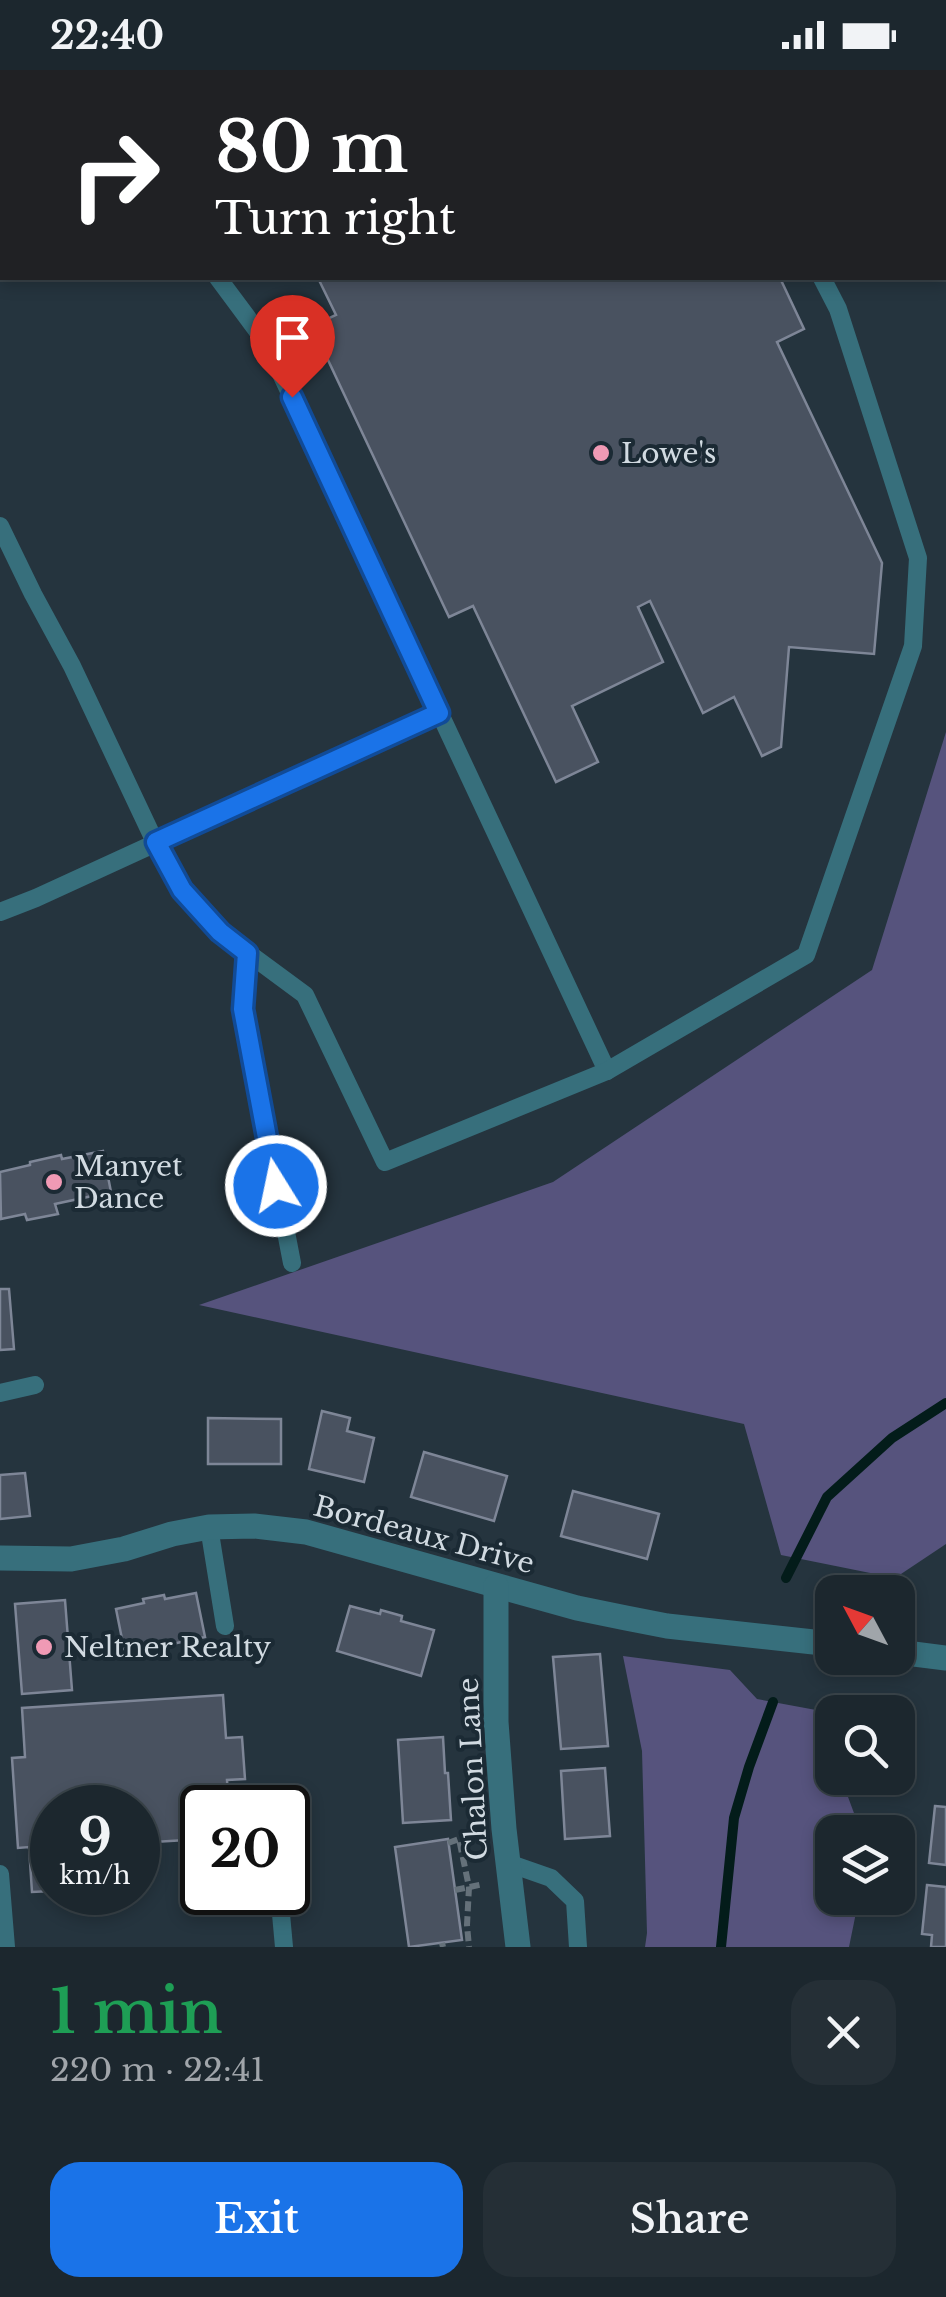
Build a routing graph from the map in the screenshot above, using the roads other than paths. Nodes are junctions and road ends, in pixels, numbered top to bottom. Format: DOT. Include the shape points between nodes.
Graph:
graph roads {
  1 [pos="823,280"];
  2 [pos="225,281"];
  3 [pos="0,526"];
  4 [pos="439,713"];
  5 [pos="156,842"];
  6 [pos="0,912"];
  7 [pos="247,953"];
  8 [pos="606,1071"];
  9 [pos="292,1263"];
  10 [pos="35,1385"];
  11 [pos="0,1393"];
  12 [pos="209,1527"];
  13 [pos="0,1558"];
  14 [pos="496,1586"];
  15 [pos="224,1626"];
  16 [pos="815,1642"];
  17 [pos="915,1654"];
  18 [pos="946,1658"];
  19 [pos="508,1863"];
  20 [pos="0,1874"];
  21 [pos="281,1915"];
  22 [pos="6,1947"];
  23 [pos="284,1947"];
  24 [pos="518,1947"];
  25 [pos="578,1947"];
  1 -- 8 [label="lane" via="918,558 914,646 806,955"];
  2 -- 4 [label="lane" via="268,344"];
  3 -- 5 [label="lane"];
  4 -- 5 [label="lane"];
  4 -- 8 [label="lane"];
  5 -- 6 [label="lane"];
  5 -- 7 [label="lane" via="182,890"];
  7 -- 8 [label="lane" via="304,994 385,1162"];
  7 -- 9 [label="lane" via="243,1009"];
  10 -- 11 [label="lane"];
  12 -- 13 [label="street, Bordeaux Drive" via="71,1559"];
  12 -- 14 [label="street, Bordeaux Drive" via="306,1532"];
  12 -- 15 [label="lane"];
  14 -- 16 [label="street, Bordeaux Drive" via="667,1626"];
  14 -- 19 [label="street, Chalon Lane" via="496,1722"];
  17 -- 18 [label="street"];
  19 -- 24 [label="street, Chalon Lane"];
  19 -- 25 [label="lane" via="552,1878 575,1900"];
  20 -- 22 [label="lane"];
  21 -- 23 [label="lane"];
}
